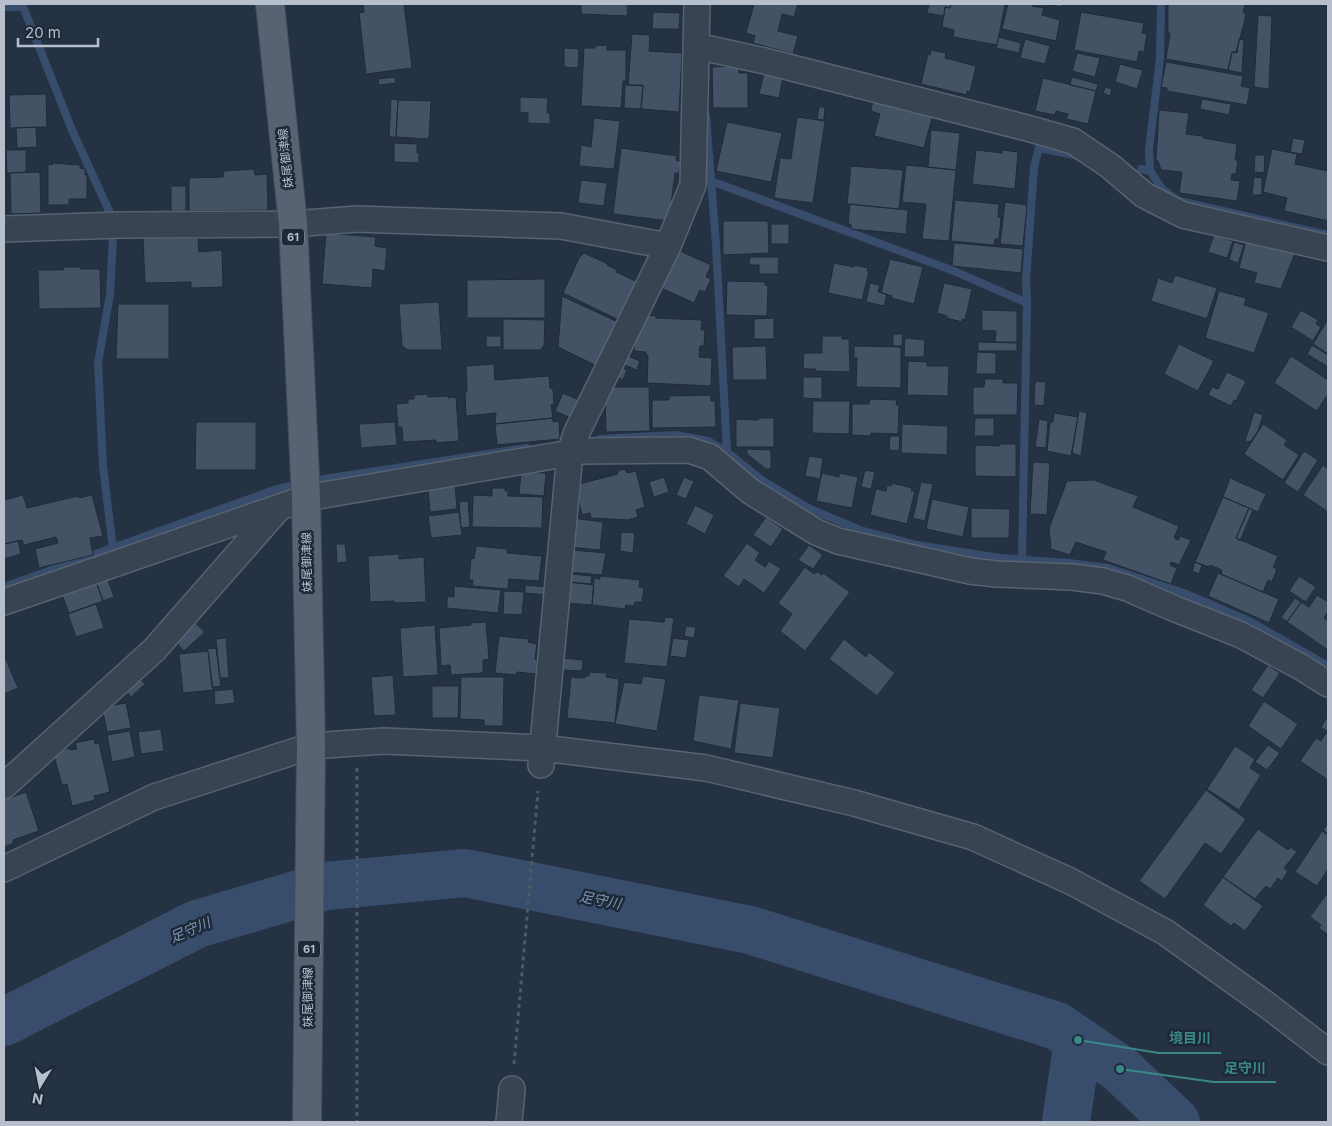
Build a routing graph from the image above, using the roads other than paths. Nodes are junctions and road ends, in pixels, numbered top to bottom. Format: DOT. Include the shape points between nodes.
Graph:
graph roads {
  1 [pos="270,4"];
  2 [pos="697,4"];
  3 [pos="702,47"];
  4 [pos="293,224"];
  5 [pos="4,229"];
  6 [pos="668,246"];
  7 [pos="1328,248"];
  8 [pos="573,445"];
  9 [pos="305,488"];
  10 [pos="278,508"];
  11 [pos="4,602"];
  12 [pos="1328,684"];
  13 [pos="311,746"];
  14 [pos="541,757"];
  15 [pos="4,786"];
  16 [pos="4,868"];
  17 [pos="1328,1052"];
  18 [pos="512,1089"];
  19 [pos="308,1122"];
  20 [pos="509,1122"];
  1 -- 4 [label="main road, 妹尾御津線 / 61"];
  2 -- 3 [label="street"];
  3 -- 6 [label="street" via="693,185"];
  3 -- 7 [label="street" via="1073,142 1110,166 1144,195 1184,215"];
  4 -- 5 [label="street"];
  4 -- 6 [label="street" via="357,219 561,226"];
  4 -- 9 [label="main road, 妹尾御津線 / 61"];
  6 -- 8 [label="street"];
  8 -- 9 [label="street" via="542,457"];
  8 -- 12 [label="street" via="582,451 689,450 710,458 750,491 838,542 997,574 1103,580 1241,635"];
  8 -- 14 [label="street"];
  9 -- 10 [label="street"];
  9 -- 13 [label="main road, 妹尾御津線 / 61"];
  10 -- 11 [label="street"];
  10 -- 15 [label="street" via="154,650"];
  13 -- 14 [label="street" via="384,741"];
  13 -- 16 [label="street" via="154,797"];
  13 -- 19 [label="main road, 妹尾御津線 / 61"];
  14 -- 17 [label="street" via="706,768 854,804 972,838 1070,881 1165,932"];
  18 -- 20 [label="street"];
}
